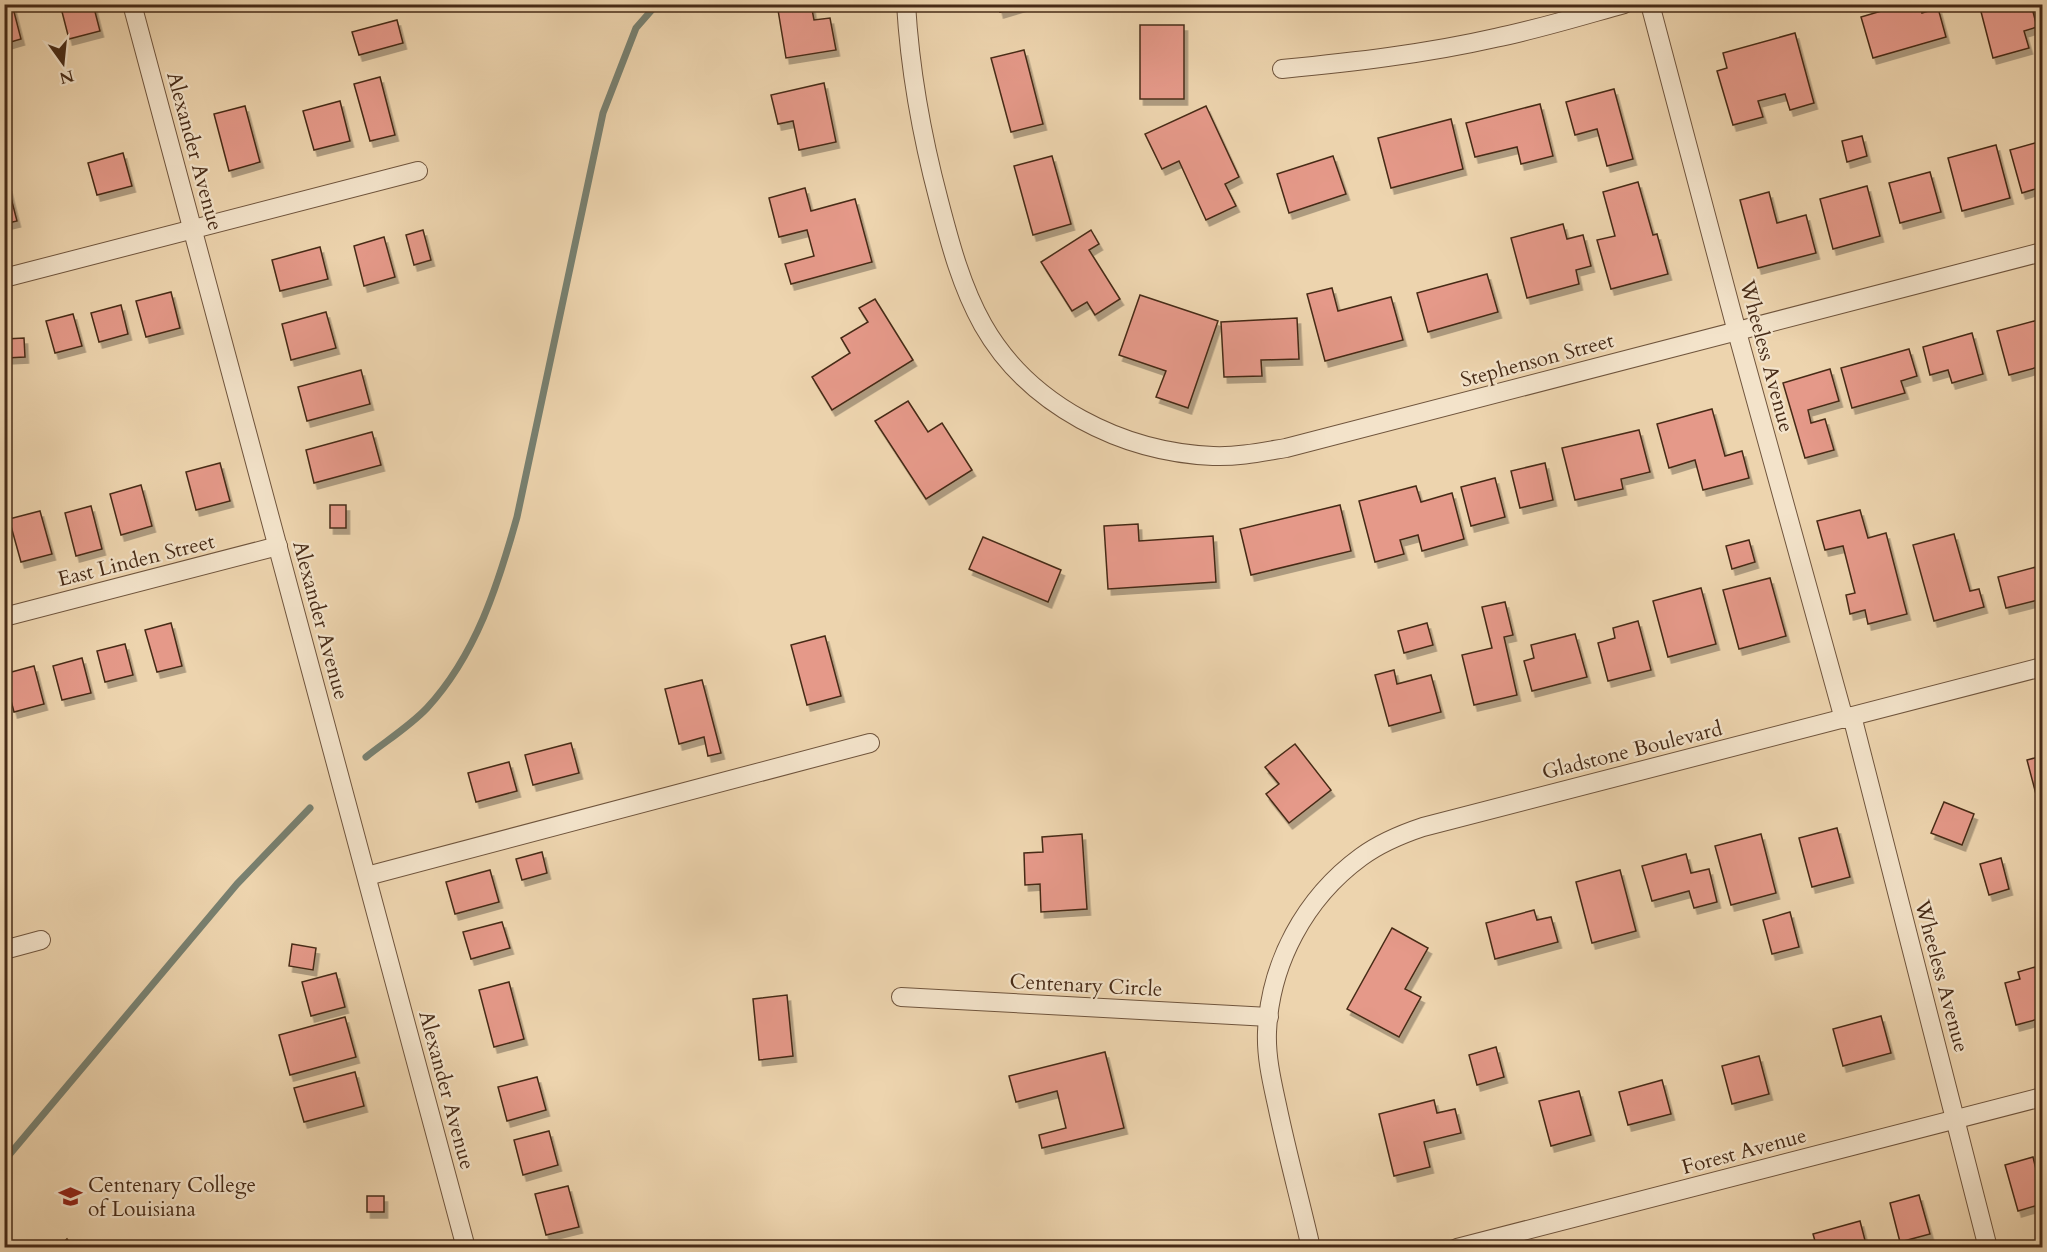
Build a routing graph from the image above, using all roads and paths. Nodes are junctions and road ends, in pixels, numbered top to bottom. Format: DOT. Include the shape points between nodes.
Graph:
graph roads {
  1 [pos="132,4"];
  2 [pos="906,4"];
  3 [pos="1624,4"];
  4 [pos="1650,4"];
  5 [pos="1282,69"];
  6 [pos="418,171"];
  7 [pos="192,230"];
  8 [pos="2043,252"];
  9 [pos="4,278"];
  10 [pos="1737,332"];
  11 [pos="278,546"];
  12 [pos="4,616"];
  13 [pos="2043,667"];
  14 [pos="1848,717"];
  15 [pos="870,743"];
  16 [pos="367,876"];
  17 [pos="41,940"];
  18 [pos="4,950"];
  19 [pos="901,998"];
  20 [pos="1269,1017"];
  21 [pos="2043,1097"];
  22 [pos="1956,1119"];
  23 [pos="465,1248"];
  24 [pos="1311,1248"];
  25 [pos="1457,1248"];
  26 [pos="1988,1248"];
  1 -- 7 [label="street, Alexander Avenue"];
  2 -- 10 [label="street, Stephenson Street" via="927,153 955,261 983,325 1023,377 1084,421 1125,440 1169,451 1214,456 1286,448"];
  3 -- 5 [label="street" via="1453,47 1368,61"];
  4 -- 10 [label="street, Wheeless Avenue"];
  6 -- 7 [label="street"];
  7 -- 9 [label="street"];
  7 -- 11 [label="street, Alexander Avenue"];
  8 -- 10 [label="street, Stephenson Street"];
  10 -- 14 [label="street, Wheeless Avenue"];
  11 -- 12 [label="street, East Linden Street"];
  11 -- 16 [label="street, Alexander Avenue"];
  13 -- 14 [label="street, Gladstone Boulevard"];
  14 -- 20 [label="street, Gladstone Boulevard" via="1423,826 1398,836 1362,856 1330,883 1305,916 1283,956 1271,993"];
  14 -- 22 [label="street, Wheeless Avenue"];
  15 -- 16 [label="street"];
  16 -- 23 [label="street, Alexander Avenue"];
  17 -- 18 [label="street"];
  19 -- 20 [label="street, Centenary Circle"];
  20 -- 24 [label="street, Gladstone Boulevard" via="1271,1074"];
  21 -- 22 [label="street, Forest Avenue"];
  22 -- 25 [label="street, Forest Avenue"];
  22 -- 26 [label="street, Wheeless Avenue"];
}
